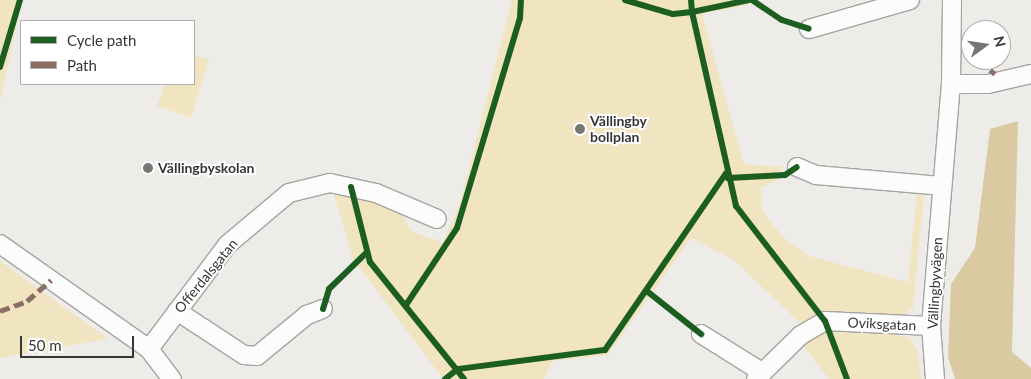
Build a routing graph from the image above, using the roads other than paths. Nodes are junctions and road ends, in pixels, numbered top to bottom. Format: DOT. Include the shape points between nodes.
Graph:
graph roads {
  1 [pos="910,0"];
  2 [pos="952,0"];
  3 [pos="809,29"];
  4 [pos="1031,74"];
  5 [pos="951,84"];
  6 [pos="797,167"];
  7 [pos="941,186"];
  8 [pos="437,219"];
  9 [pos="0,244"];
  10 [pos="323,309"];
  11 [pos="177,311"];
  12 [pos="931,326"];
  13 [pos="701,334"];
  14 [pos="149,349"];
  15 [pos="758,375"];
  16 [pos="172,379"];
  17 [pos="935,379"];
  1 -- 3 [label="street"];
  2 -- 5 [label="street, Vällingbyvägen"];
  4 -- 5 [label="street" via="988,84"];
  5 -- 7 [label="street, Vällingbyvägen"];
  6 -- 7 [label="street" via="816,175"];
  7 -- 12 [label="street, Vällingbyvägen"];
  8 -- 11 [label="street, Offerdalsgatan" via="376,193 330,183 289,193 227,245"];
  9 -- 14 [label="street"];
  10 -- 11 [label="street" via="307,315 257,356 244,355"];
  11 -- 14 [label="street, Offerdalsgatan"];
  12 -- 15 [label="street, Oviksgatan" via="825,321 801,335"];
  12 -- 17 [label="street, Vällingbyvägen"];
  13 -- 15 [label="street, Oviksgatan"];
  14 -- 16 [label="street"];
}
